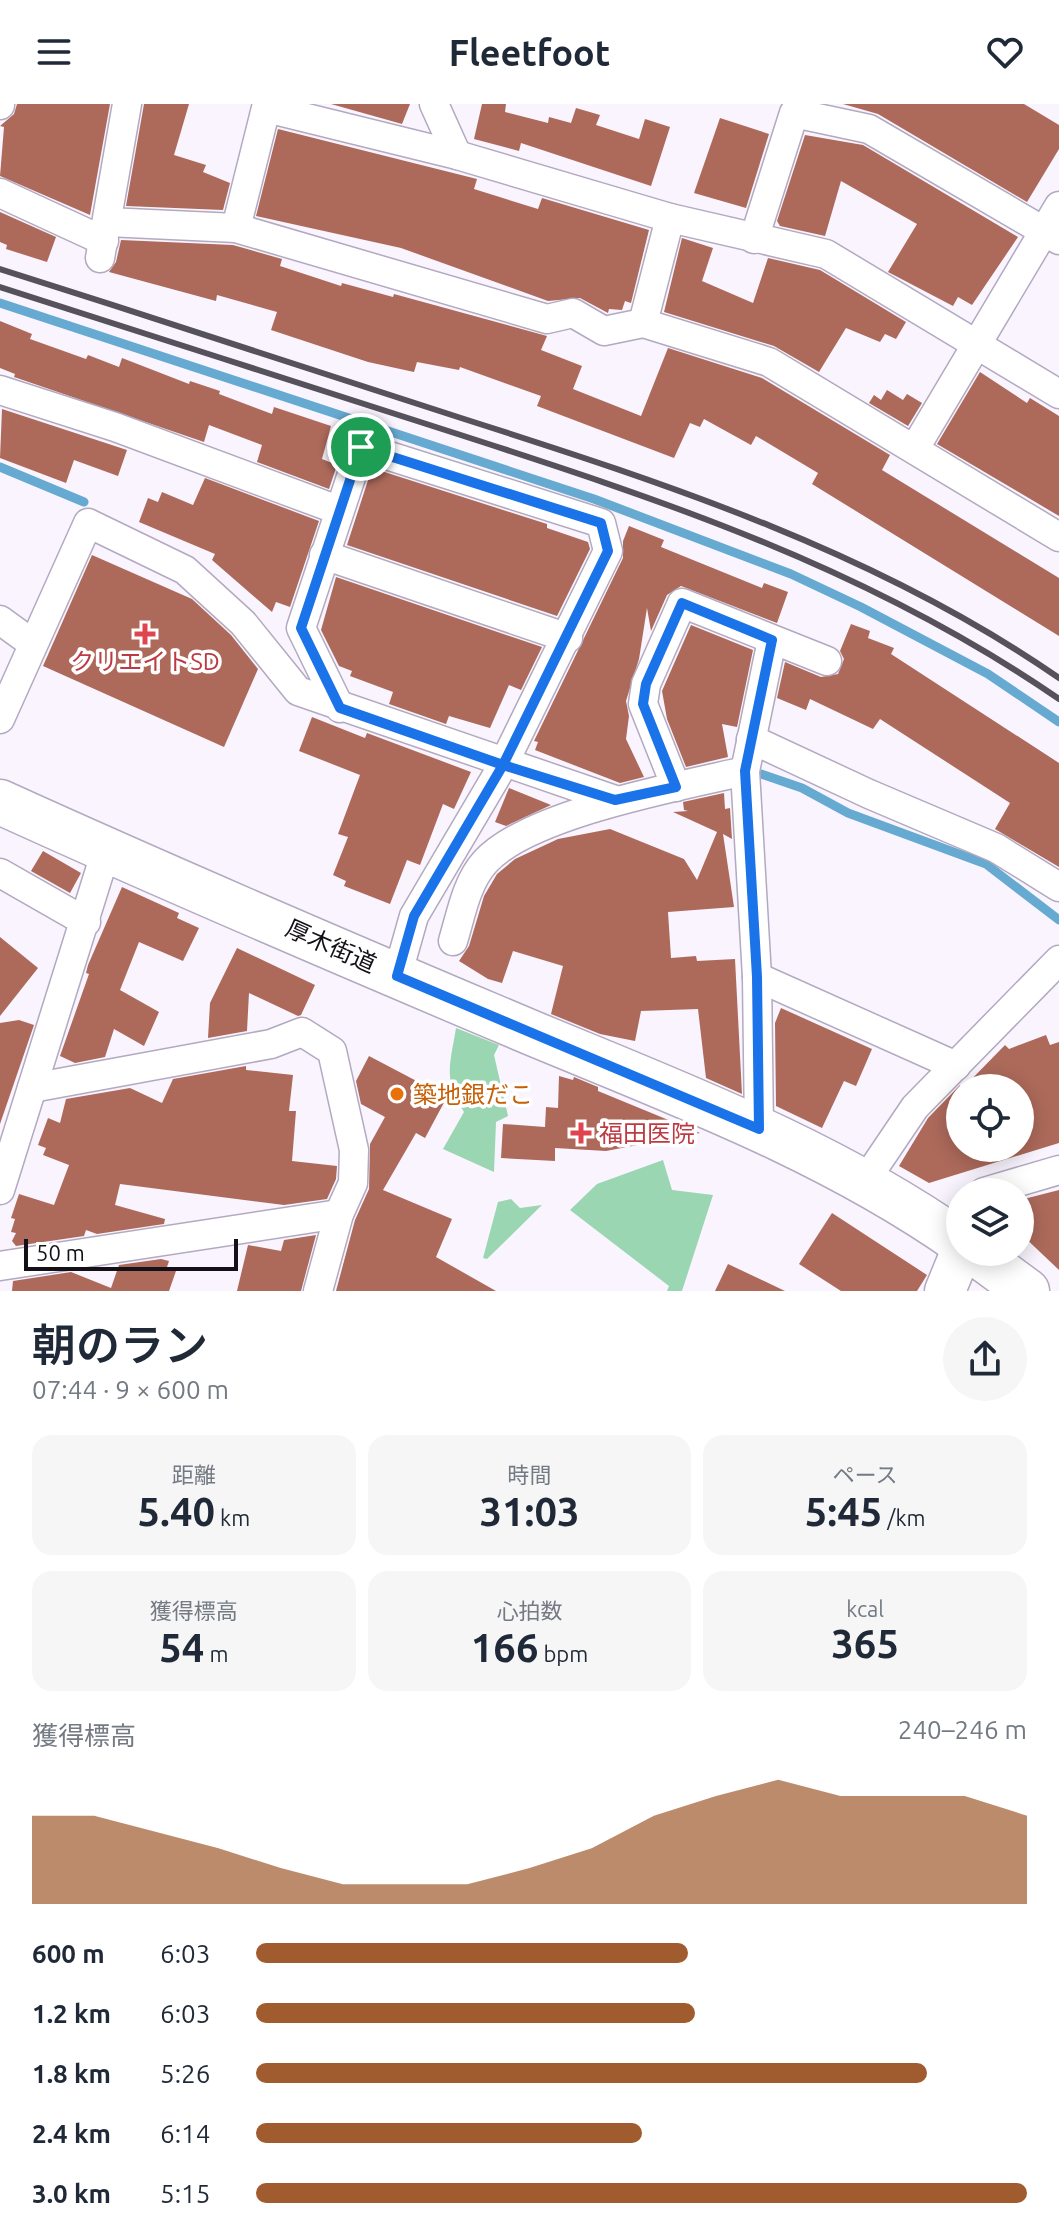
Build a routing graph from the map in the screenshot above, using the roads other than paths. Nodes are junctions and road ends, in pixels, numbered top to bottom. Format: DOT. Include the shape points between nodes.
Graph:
graph roads {
  1 [pos="127,104"];
  2 [pos="434,104"];
  3 [pos="457,155"];
  4 [pos="0,193"];
  5 [pos="1059,206"];
  6 [pos="670,218"];
  7 [pos="236,228"];
  8 [pos="1052,236"];
  9 [pos="754,239"];
  10 [pos="104,240"];
  11 [pos="643,323"];
  12 [pos="978,343"];
  13 [pos="0,390"];
  14 [pos="1059,394"];
  15 [pos="915,448"];
  16 [pos="338,510"];
  17 [pos="1059,537"];
  18 [pos="324,555"];
  19 [pos="0,620"];
  20 [pos="568,638"];
  21 [pos="772,640"];
  22 [pos="33,644"];
  23 [pos="827,661"];
  24 [pos="340,708"];
  25 [pos="0,719"];
  26 [pos="751,739"];
  27 [pos="503,765"];
  28 [pos="745,771"];
  29 [pos="676,787"];
  30 [pos="615,800"];
  31 [pos="0,802"];
  32 [pos="106,851"];
  33 [pos="0,873"];
  34 [pos="1059,887"];
  35 [pos="86,922"];
  36 [pos="453,941"];
  37 [pos="1059,960"];
  38 [pos="397,976"];
  39 [pos="757,977"];
  40 [pos="956,1066"];
  41 [pos="32,1088"];
  42 [pos="759,1129"];
  43 [pos="1059,1170"];
  44 [pos="1032,1178"];
  45 [pos="865,1181"];
  46 [pos="0,1190"];
  47 [pos="339,1214"];
  48 [pos="946,1233"];
  49 [pos="0,1266"];
  50 [pos="955,1266"];
  51 [pos="993,1266"];
  52 [pos="318,1291"];
  53 [pos="945,1291"];
  54 [pos="1027,1291"];
  1 -- 10 [label="street"];
  2 -- 3 [label="street"];
  3 -- 6 [label="street"];
  3 -- 7 [label="street" via="266,108"];
  4 -- 10 [label="street"];
  5 -- 8 [label="street"];
  6 -- 9 [label="street"];
  6 -- 11 [label="street"];
  7 -- 10 [label="street"];
  7 -- 11 [label="street" via="547,319 573,313 604,331"];
  8 -- 9 [label="street" via="869,129 794,113"];
  8 -- 12 [label="street"];
  9 -- 12 [label="street" via="826,254"];
  11 -- 15 [label="street" via="769,362"];
  12 -- 14 [label="street"];
  12 -- 15 [label="street"];
  13 -- 16 [label="street"];
  15 -- 17 [label="street"];
  16 -- 18 [label="street"];
  16 -- 20 [label="street" via="361,447 601,523 608,551"];
  18 -- 20 [label="street"];
  18 -- 24 [label="street" via="301,628"];
  19 -- 22 [label="street"];
  20 -- 27 [label="street"];
  21 -- 23 [label="street"];
  21 -- 26 [label="street"];
  21 -- 29 [label="street" via="682,603 646,684 643,704"];
  22 -- 24 [label="street" via="88,523 185,570 243,623 298,691"];
  22 -- 25 [label="street"];
  24 -- 27 [label="street"];
  26 -- 28 [label="street"];
  26 -- 34 [label="street" via="996,848"];
  27 -- 30 [label="street"];
  27 -- 38 [label="street" via="414,916"];
  28 -- 29 [label="street"];
  28 -- 39 [label="street"];
  29 -- 30 [label="street"];
  30 -- 36 [label="street" via="497,850 471,884"];
  31 -- 32 [label="main road, 厚木街道"];
  32 -- 35 [label="street"];
  32 -- 38 [label="main road, 厚木街道"];
  33 -- 35 [label="street"];
  35 -- 41 [label="street"];
  37 -- 40 [label="street"];
  38 -- 42 [label="main road, 厚木街道"];
  39 -- 40 [label="street"];
  39 -- 42 [label="street"];
  40 -- 45 [label="street" via="915,1107"];
  41 -- 46 [label="street"];
  41 -- 47 [label="street" via="271,1044 302,1032 332,1051 354,1150 353,1183"];
  42 -- 45 [label="main road, 厚木街道"];
  43 -- 44 [label="street"];
  45 -- 48 [label="main road, 厚木街道"];
  47 -- 49 [label="street"];
  47 -- 52 [label="street"];
  50 -- 53 [label="street"];
  51 -- 54 [label="main road"];
}
